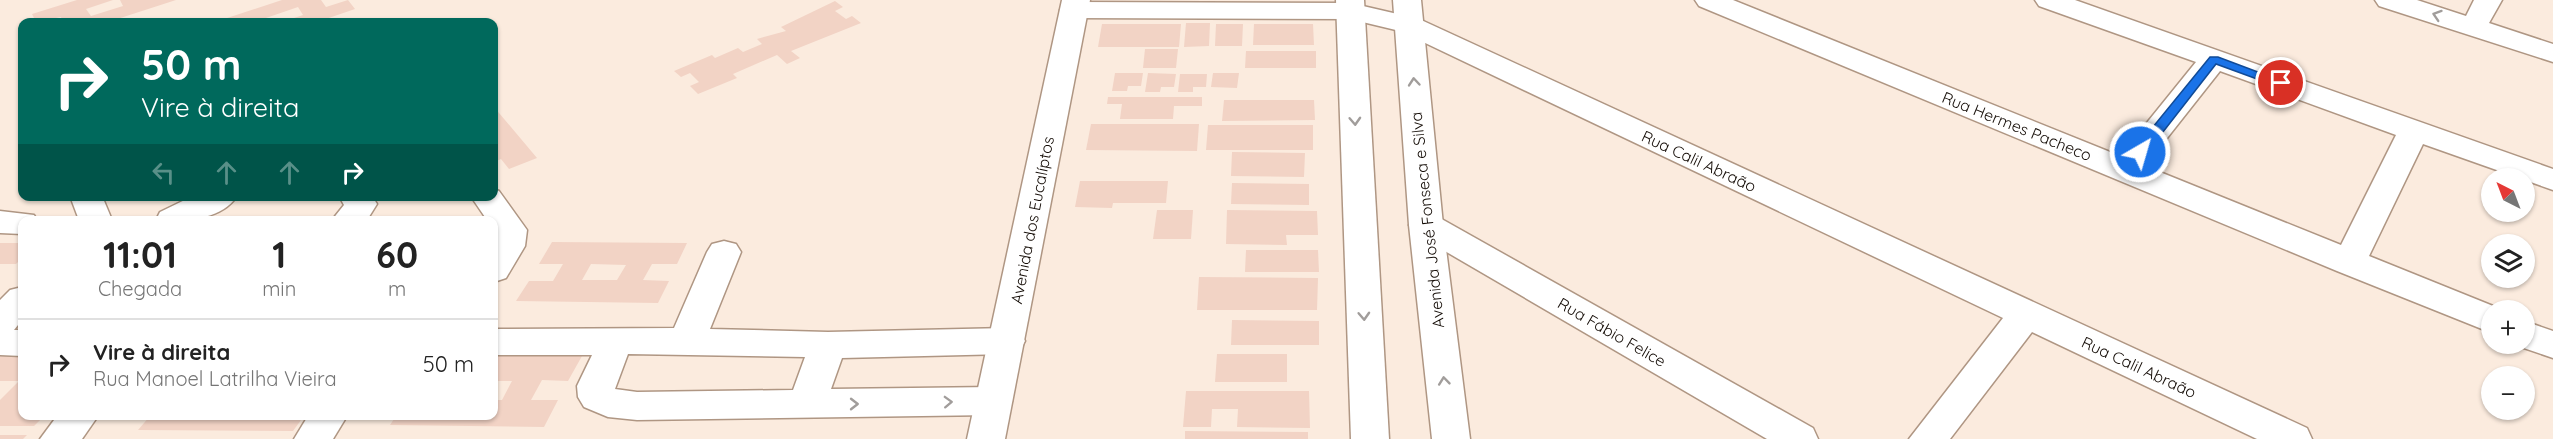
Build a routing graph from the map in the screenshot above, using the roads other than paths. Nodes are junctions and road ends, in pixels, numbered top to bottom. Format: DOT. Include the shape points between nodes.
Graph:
graph roads {
  1 [pos="1709,0"];
  2 [pos="2049,0"];
  3 [pos="2389,0"];
  4 [pos="2488,0"];
  5 [pos="1075,5"];
  6 [pos="1350,6"];
  7 [pos="1408,13"];
  8 [pos="2473,27"];
  9 [pos="2553,52"];
  10 [pos="2214,59"];
  11 [pos="2414,130"];
  12 [pos="2125,171"];
  13 [pos="2553,180"];
  14 [pos="88,201"];
  15 [pos="211,201"];
  16 [pos="359,201"];
  17 [pos="490,201"];
  18 [pos="93,216"];
  19 [pos="180,216"];
  20 [pos="352,216"];
  21 [pos="0,222"];
  22 [pos="18,223"];
  23 [pos="1426,225"];
  24 [pos="724,252"];
  25 [pos="2349,262"];
  26 [pos="498,263"];
  27 [pos="18,303"];
  28 [pos="2026,314"];
  29 [pos="2481,316"];
  30 [pos="0,322"];
  31 [pos="2535,338"];
  32 [pos="687,341"];
  33 [pos="1007,341"];
  34 [pos="0,342"];
  35 [pos="498,342"];
  36 [pos="18,343"];
  37 [pos="615,343"];
  38 [pos="828,345"];
  39 [pos="2553,345"];
  40 [pos="993,401"];
  41 [pos="806,405"];
  42 [pos="76,420"];
  43 [pos="325,420"];
  44 [pos="2269,434"];
  45 [pos="59,439"];
  46 [pos="313,439"];
  47 [pos="986,439"];
  48 [pos="1370,439"];
  49 [pos="1450,439"];
  50 [pos="1798,439"];
  51 [pos="1928,439"];
  1 -- 12 [label="street, Rua Hermes Pacheco"];
  2 -- 10 [label="street"];
  8 -- 3 [label="street, one-way"];
  4 -- 8 [label="street"];
  5 -- 6 [label="street, Rua Calil Abraão"];
  5 -- 33 [label="street, Avenida dos Eucalíptos"];
  6 -- 7 [label="street, Rua Calil Abraão"];
  6 -- 48 [label="street, one-way"];
  23 -- 7 [label="street, Avenida José Fonseca e Silva, one-way"];
  7 -- 28 [label="street, Rua Calil Abraão"];
  8 -- 9 [label="street"];
  10 -- 11 [label="street"];
  10 -- 12 [label="street"];
  11 -- 13 [label="street"];
  11 -- 25 [label="street"];
  12 -- 25 [label="street, Rua Hermes Pacheco"];
  14 -- 18 [label="street"];
  15 -- 19 [label="street"];
  16 -- 20 [label="street" via="361,204"];
  17 -- 26 [label="street" via="510,230 508,246"];
  21 -- 22 [label="street"];
  49 -- 23 [label="street, Avenida José Fonseca e Silva, one-way"];
  23 -- 50 [label="street, Rua Fábio Felice"];
  24 -- 32 [label="street"];
  25 -- 29 [label="street, Rua Hermes Pacheco"];
  27 -- 30 [label="street"];
  28 -- 44 [label="street, Rua Calil Abraão"];
  28 -- 51 [label="street"];
  31 -- 39 [label="street"];
  32 -- 37 [label="street"];
  32 -- 38 [label="street"];
  33 -- 38 [label="street"];
  33 -- 40 [label="street, Avenida dos Eucalíptos"];
  34 -- 36 [label="street"];
  35 -- 37 [label="street"];
  37 -- 41 [label="street" via="596,386 597,397 608,403"];
  38 -- 41 [label="street"];
  41 -- 40 [label="street, one-way"];
  40 -- 47 [label="street, Avenida dos Eucalíptos"];
  42 -- 45 [label="street"];
  43 -- 46 [label="street"];
}
